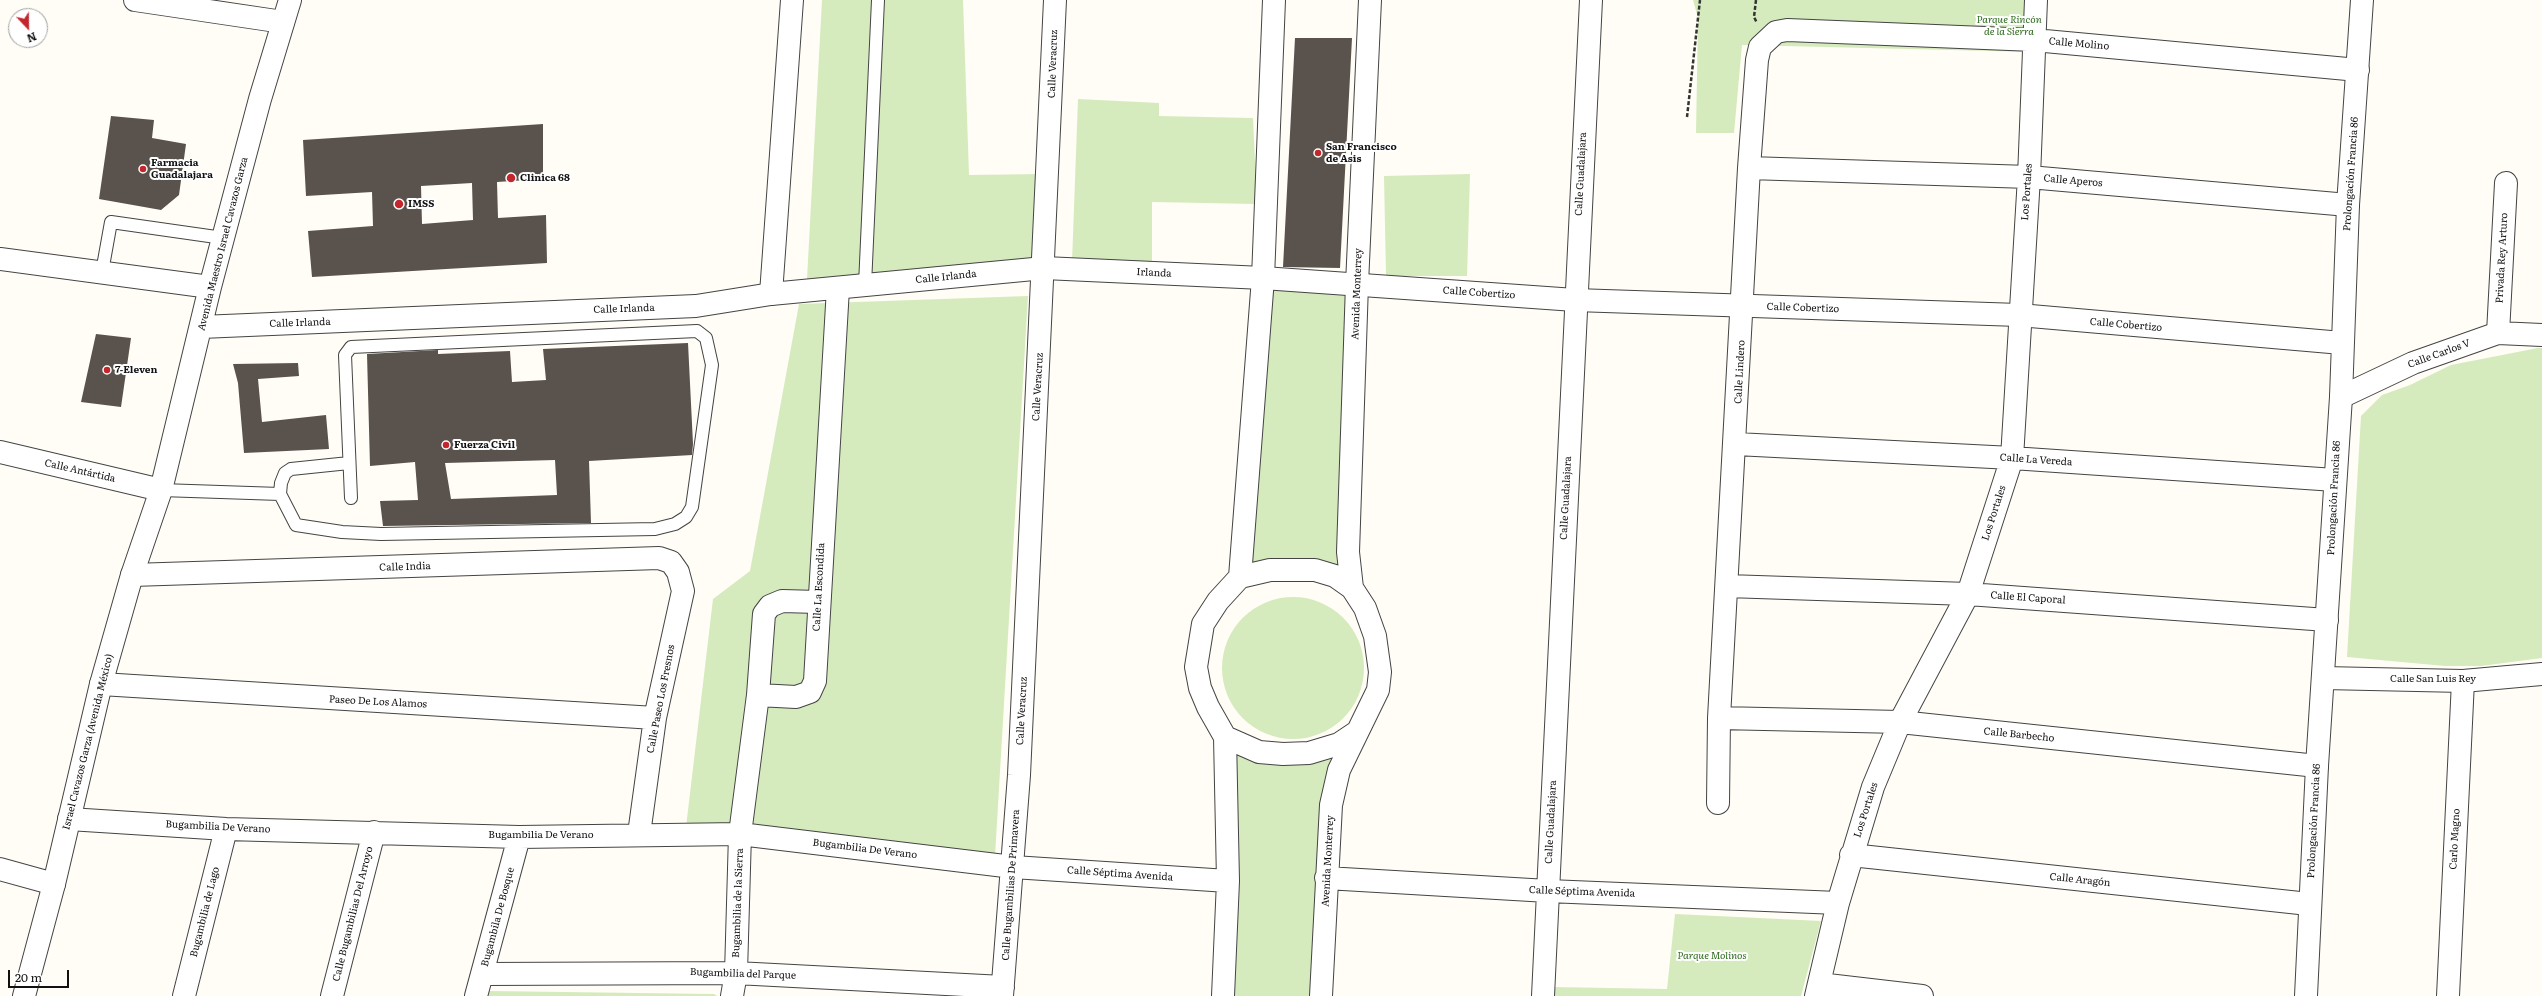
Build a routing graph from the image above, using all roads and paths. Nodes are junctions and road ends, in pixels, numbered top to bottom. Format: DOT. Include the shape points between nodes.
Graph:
graph roads {
  1 [pos="135,0"];
  2 [pos="290,0"];
  3 [pos="792,0"];
  4 [pos="878,0"];
  5 [pos="1056,0"];
  6 [pos="1274,0"];
  7 [pos="1370,0"];
  8 [pos="1591,0"];
  9 [pos="1700,0"];
  10 [pos="2036,0"];
  11 [pos="2362,0"];
  12 [pos="283,22"];
  13 [pos="1776,32"];
  14 [pos="2034,40"];
  15 [pos="2358,70"];
  16 [pos="1687,117"];
  17 [pos="1749,168"];
  18 [pos="2029,177"];
  19 [pos="2506,183"];
  20 [pos="2348,204"];
  21 [pos="223,238"];
  22 [pos="0,259"];
  23 [pos="1044,268"];
  24 [pos="102,272"];
  25 [pos="1263,278"];
  26 [pos="1357,284"];
  27 [pos="865,285"];
  28 [pos="210,287"];
  29 [pos="838,288"];
  30 [pos="771,294"];
  31 [pos="1575,300"];
  32 [pos="1743,307"];
  33 [pos="2019,315"];
  34 [pos="201,327"];
  35 [pos="2498,333"];
  36 [pos="2542,335"];
  37 [pos="2342,343"];
  38 [pos="2341,397"];
  39 [pos="1736,444"];
  40 [pos="0,452"];
  41 [pos="2012,458"];
  42 [pos="349,463"];
  43 [pos="2336,480"];
  44 [pos="161,490"];
  45 [pos="280,494"];
  46 [pos="351,498"];
  47 [pos="676,566"];
  48 [pos="132,575"];
  49 [pos="1240,577"];
  50 [pos="1727,586"];
  51 [pos="1352,588"];
  52 [pos="1968,594"];
  53 [pos="818,602"];
  54 [pos="2327,620"];
  55 [pos="2542,674"];
  56 [pos="2324,678"];
  57 [pos="2463,681"];
  58 [pos="101,684"];
  59 [pos="758,695"];
  60 [pos="655,718"];
  61 [pos="1719,718"];
  62 [pos="1900,722"];
  63 [pos="1357,732"];
  64 [pos="1225,737"];
  65 [pos="2317,766"];
  66 [pos="1019,775"];
  67 [pos="1718,803"];
  68 [pos="69,819"];
  69 [pos="226,829"];
  70 [pos="374,832"];
  71 [pos="639,834"];
  72 [pos="740,834"];
  73 [pos="519,837"];
  74 [pos="1852,855"];
  75 [pos="1012,867"];
  76 [pos="0,869"];
  77 [pos="1326,878"];
  78 [pos="1228,881"];
  79 [pos="54,884"];
  80 [pos="1548,891"];
  81 [pos="1838,903"];
  82 [pos="2309,904"];
  83 [pos="736,973"];
  84 [pos="483,974"];
  85 [pos="1818,990"];
  86 [pos="1003,991"];
  87 [pos="24,996"];
  88 [pos="184,996"];
  89 [pos="332,996"];
  90 [pos="476,996"];
  91 [pos="732,996"];
  92 [pos="1223,996"];
  93 [pos="1321,996"];
  94 [pos="1543,996"];
  95 [pos="1922,996"];
  96 [pos="2306,996"];
  97 [pos="2448,996"];
  1 -- 12 [label="street"];
  2 -- 12 [label="street, Avenida Maestro Israel Cavazos Garza"];
  3 -- 30 [label="street"];
  4 -- 27 [label="lane"];
  5 -- 23 [label="street, Calle Veracruz"];
  6 -- 25 [label="street"];
  7 -- 26 [label="street, Avenida Monterrey"];
  8 -- 31 [label="street, Calle Guadalajara"];
  9 -- 16 [label="path"];
  10 -- 14 [label="street, Los Portales"];
  11 -- 15 [label="street, Prolongación Francia 86"];
  12 -- 21 [label="street, Avenida Maestro Israel Cavazos Garza"];
  13 -- 14 [label="street, Calle Molino" via="1787,30"];
  13 -- 17 [label="street, Calle Lindero" via="1760,47 1757,60"];
  14 -- 15 [label="street, Calle Molino"];
  14 -- 18 [label="street, Los Portales"];
  15 -- 20 [label="street, Prolongación Francia 86"];
  17 -- 18 [label="street, Calle Aperos"];
  17 -- 32 [label="street, Calle Lindero"];
  18 -- 20 [label="street, Calle Aperos"];
  18 -- 33 [label="street, Los Portales"];
  19 -- 35 [label="street, Privada Rey Arturo"];
  20 -- 37 [label="street, Prolongación Francia 86"];
  21 -- 24 [label="lane" via="111,222"];
  21 -- 28 [label="street, Avenida Maestro Israel Cavazos Garza"];
  22 -- 24 [label="street"];
  23 -- 25 [label="street, Irlanda"];
  23 -- 27 [label="street, Calle Irlanda"];
  23 -- 66 [label="street, Calle Veracruz"];
  24 -- 28 [label="street"];
  25 -- 26 [label="street, Calle Cobertizo"];
  25 -- 49 [label="street"];
  26 -- 31 [label="street, Calle Cobertizo"];
  26 -- 51 [label="street, Avenida Monterrey" via="1348,521"];
  27 -- 29 [label="street, Calle Irlanda"];
  28 -- 34 [label="street, Avenida Maestro Israel Cavazos Garza"];
  29 -- 30 [label="street, Calle Irlanda"];
  29 -- 53 [label="street, Calle La Escondida"];
  30 -- 34 [label="street, Calle Irlanda" via="696,306"];
  31 -- 32 [label="street, Calle Cobertizo"];
  31 -- 80 [label="street, Calle Guadalajara"];
  32 -- 33 [label="street, Calle Cobertizo"];
  32 -- 39 [label="street, Calle Lindero"];
  33 -- 37 [label="street, Calle Cobertizo"];
  33 -- 41 [label="street, Los Portales"];
  34 -- 44 [label="street, Avenida Maestro Israel Cavazos Garza"];
  35 -- 36 [label="street, Calle Carlos V"];
  35 -- 38 [label="street, Calle Carlos V" via="2413,363"];
  37 -- 38 [label="street, Prolongación Francia 86"];
  38 -- 43 [label="street, Prolongación Francia 86"];
  39 -- 41 [label="street, Calle La Vereda"];
  39 -- 50 [label="street, Calle Lindero"];
  40 -- 44 [label="street, Calle Antártida"];
  41 -- 43 [label="street, Calle La Vereda"];
  41 -- 52 [label="street, Los Portales"];
  42 -- 45 [label="lane" via="287,471 282,478"];
  42 -- 45 [label="lane" via="344,355 351,347 697,331 706,338 712,365 692,507 686,517 675,524 655,529 381,534 342,532 296,525"];
  42 -- 46 [label="lane"];
  43 -- 54 [label="street, Prolongación Francia 86"];
  44 -- 45 [label="lane"];
  44 -- 48 [label="street, Israel Cavazos Garza (Avenida México)"];
  47 -- 48 [label="street, Calle India" via="659,558"];
  47 -- 60 [label="street, Calle Paseo Los Fresnos" via="683,591"];
  48 -- 58 [label="street, Israel Cavazos Garza (Avenida México)"];
  49 -- 51 [label="street, Avenida Monterrey" via="1270,570 1315,570 1335,576"];
  49 -- 64 [label="street" via="1218,601 1203,624 1196,668 1200,688"];
  50 -- 52 [label="street, Calle El Caporal"];
  50 -- 61 [label="street, Calle Lindero"];
  51 -- 63 [label="street, Avenida Monterrey" via="1365,608 1375,636 1380,665 1378,690"];
  52 -- 54 [label="street, Calle El Caporal"];
  52 -- 62 [label="street, Los Portales"];
  53 -- 59 [label="street" via="782,601 770,606 764,614"];
  53 -- 59 [label="street, Calle La Escondida" via="815,681 810,692 796,697"];
  54 -- 56 [label="street, Prolongación Francia 86"];
  55 -- 57 [label="street, Calle San Luis Rey"];
  56 -- 57 [label="street, Calle San Luis Rey"];
  56 -- 65 [label="street, Prolongación Francia 86"];
  57 -- 97 [label="street, Carlo Magno"];
  58 -- 60 [label="street, Paseo De Los Alamos"];
  58 -- 68 [label="street, Israel Cavazos Garza (Avenida México)"];
  59 -- 72 [label="street"];
  60 -- 71 [label="street, Calle Paseo Los Fresnos"];
  61 -- 62 [label="street, Calle Barbecho"];
  61 -- 67 [label="street, Calle Lindero"];
  62 -- 65 [label="street, Calle Barbecho"];
  62 -- 74 [label="street, Los Portales" via="1873,787"];
  63 -- 64 [label="street" via="1338,744 1309,753 1289,754 1259,752"];
  63 -- 77 [label="street, Avenida Monterrey" via="1339,770 1331,805"];
  64 -- 78 [label="street"];
  65 -- 82 [label="street, Prolongación Francia 86"];
  66 -- 75 [label="street, Calle Bugambilias De Primavera"];
  68 -- 69 [label="street, Bugambilia De Verano"];
  68 -- 79 [label="street, Israel Cavazos Garza (Avenida México)"];
  69 -- 70 [label="street, Bugambilia De Verano"];
  69 -- 88 [label="street, Bugambilia de Lago"];
  70 -- 73 [label="street, Bugambilia De Verano"];
  70 -- 89 [label="street, Calle Bugambilias Del Arroyo"];
  71 -- 72 [label="street, Bugambilia De Verano"];
  71 -- 73 [label="street, Bugambilia De Verano"];
  72 -- 75 [label="street, Bugambilia De Verano"];
  72 -- 83 [label="street, Bugambilia de la Sierra"];
  73 -- 84 [label="street, Bugambila De Bosque"];
  74 -- 81 [label="street, Los Portales"];
  74 -- 82 [label="street, Calle Aragón"];
  75 -- 78 [label="street, Calle Séptima Avenida"];
  75 -- 86 [label="street, Calle Bugambilias De Primavera"];
  76 -- 79 [label="street"];
  77 -- 80 [label="street, Calle Séptima Avenida"];
  77 -- 93 [label="street, Avenida Monterrey"];
  78 -- 92 [label="street"];
  79 -- 87 [label="street, Israel Cavazos Garza (Avenida México)"];
  80 -- 81 [label="street, Calle Séptima Avenida"];
  80 -- 94 [label="street, Calle Guadalajara"];
  81 -- 85 [label="street, Los Portales"];
  82 -- 96 [label="street, Prolongación Francia 86"];
  83 -- 84 [label="street, Bugambilia del Parque"];
  83 -- 86 [label="street, Bugambilia del Parque"];
  83 -- 91 [label="street, Bugambilia de la Sierra"];
  84 -- 90 [label="street, Bugambila De Bosque"];
  85 -- 95 [label="street"];
}
